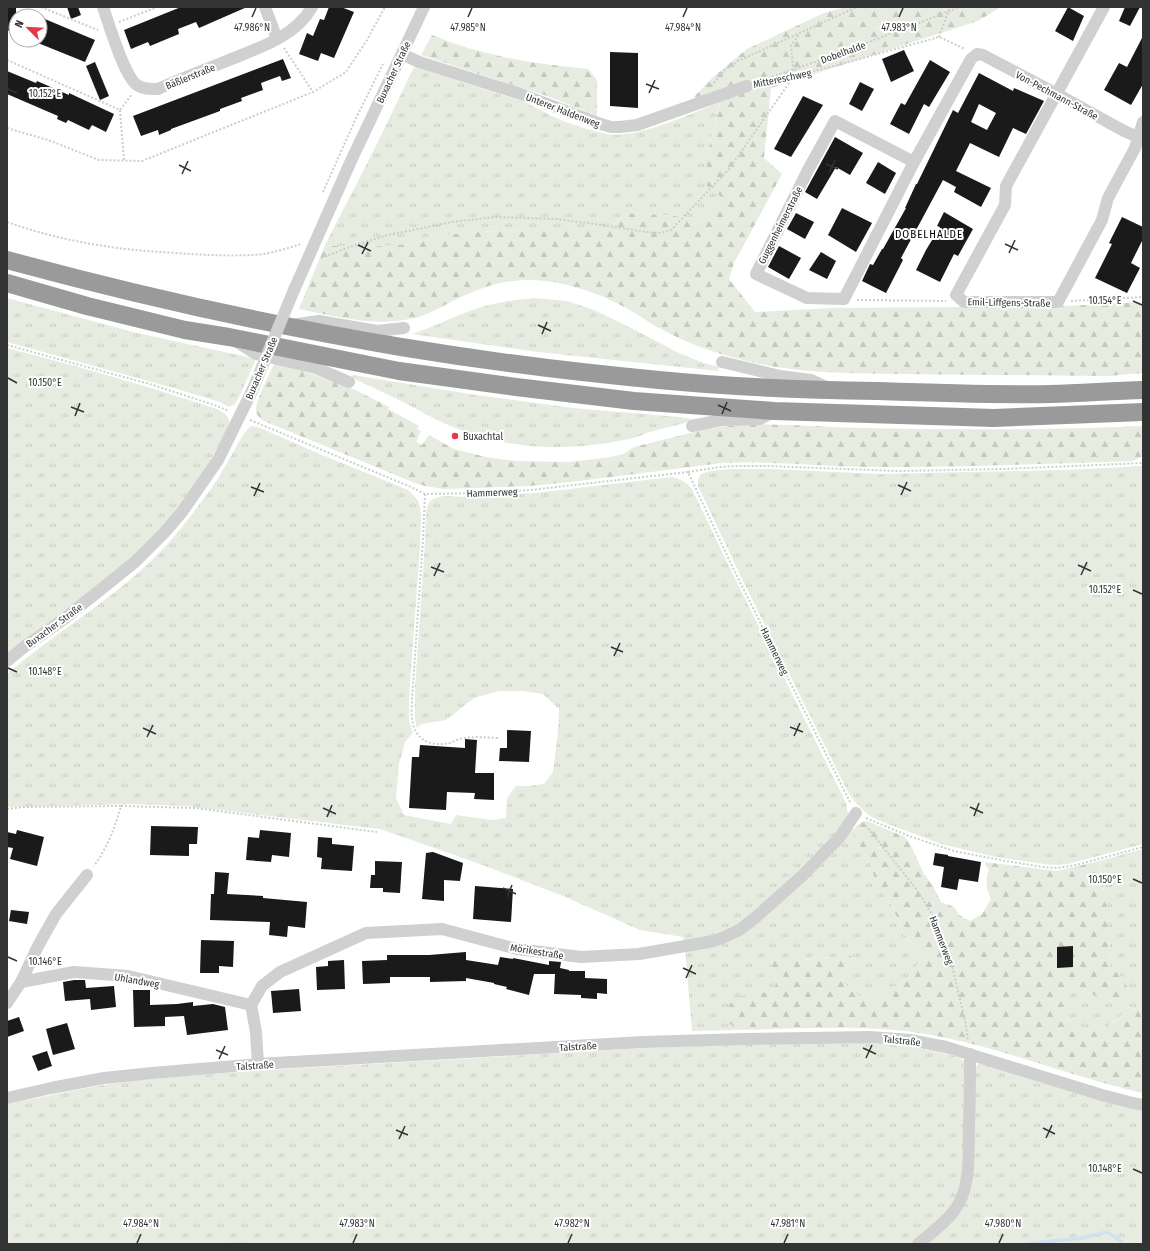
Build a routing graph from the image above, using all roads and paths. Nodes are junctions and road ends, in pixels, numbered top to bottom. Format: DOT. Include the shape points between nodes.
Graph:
graph roads {
  1 [pos="40,7"];
  2 [pos="103,7"];
  3 [pos="157,7"];
  4 [pos="265,7"];
  5 [pos="312,7"];
  6 [pos="385,7"];
  7 [pos="424,7"];
  8 [pos="857,7"];
  9 [pos="950,7"];
  10 [pos="960,7"];
  11 [pos="1104,7"];
  12 [pos="948,12"];
  13 [pos="109,25"];
  14 [pos="800,33"];
  15 [pos="939,37"];
  16 [pos="277,39"];
  17 [pos="402,54"];
  18 [pos="974,57"];
  19 [pos="7,60"];
  20 [pos="794,70"];
  21 [pos="794,76"];
  22 [pos="138,86"];
  23 [pos="747,86"];
  24 [pos="314,92"];
  25 [pos="1057,94"];
  26 [pos="701,101"];
  27 [pos="120,110"];
  28 [pos="1143,122"];
  29 [pos="7,128"];
  30 [pos="1140,138"];
  31 [pos="124,160"];
  32 [pos="914,162"];
  33 [pos="7,222"];
  34 [pos="302,244"];
  35 [pos="7,260"];
  36 [pos="316,260"];
  37 [pos="7,283"];
  38 [pos="845,297"];
  39 [pos="1143,297"];
  40 [pos="959,298"];
  41 [pos="1058,302"];
  42 [pos="289,326"];
  43 [pos="404,328"];
  44 [pos="229,337"];
  45 [pos="7,345"];
  46 [pos="722,362"];
  47 [pos="349,382"];
  48 [pos="834,390"];
  49 [pos="1143,390"];
  50 [pos="774,411"];
  51 [pos="1143,412"];
  52 [pos="241,416"];
  53 [pos="692,426"];
  54 [pos="1143,464"];
  55 [pos="688,472"];
  56 [pos="425,494"];
  57 [pos="7,662"];
  58 [pos="500,738"];
  59 [pos="121,806"];
  60 [pos="7,809"];
  61 [pos="856,813"];
  62 [pos="377,832"];
  63 [pos="1143,847"];
  64 [pos="87,875"];
  65 [pos="21,982"];
  66 [pos="7,1003"];
  67 [pos="251,1005"];
  68 [pos="970,1054"];
  69 [pos="258,1064"];
  70 [pos="7,1098"];
  71 [pos="1143,1105"];
  72 [pos="918,1244"];
  1 -- 13 [label="path" via="98,31"];
  2 -- 13 [label="street"];
  3 -- 13 [label="path"];
  4 -- 16 [label="street"];
  5 -- 16 [label="street, Bäßlerstraße" via="298,24"];
  6 -- 24 [label="path" via="346,72"];
  7 -- 17 [label="street, Buxacher Straße"];
  8 -- 14 [label="path"];
  9 -- 12 [label="path"];
  10 -- 12 [label="path, Dobelhalde"];
  11 -- 25 [label="street"];
  12 -- 15 [label="path"];
  12 -- 20 [label="path, Dobelhalde"];
  13 -- 22 [label="street" via="122,62"];
  14 -- 20 [label="path" via="791,46"];
  14 -- 26 [label="path" via="738,61 725,70"];
  15 -- 18 [label="path"];
  15 -- 21 [label="path, Mittereschweg"];
  16 -- 22 [label="street, Bäßlerstraße" via="158,89"];
  16 -- 24 [label="path"];
  17 -- 26 [label="street, Unterer Haldenweg" via="611,127 620,128 653,120"];
  17 -- 52 [label="street, Buxacher Straße, bridge" via="347,170"];
  18 -- 25 [label="street, Von-Pechmann-Straße" via="983,55"];
  18 -- 32 [label="street"];
  19 -- 27 [label="path"];
  20 -- 21 [label="path"];
  20 -- 23 [label="path, Dobelhalde"];
  21 -- 23 [label="path, Mittereschweg"];
  21 -- 36 [label="path" via="728,169 671,230 653,233 556,219 495,217 452,222 388,235"];
  22 -- 27 [label="path"];
  23 -- 26 [label="street, Unterer Haldenweg"];
  24 -- 31 [label="path" via="142,161"];
  25 -- 30 [label="street, Von-Pechmann-Straße"];
  25 -- 40 [label="street, Emil-Liffgens-Straße" via="1006,186 1004,204 956,295"];
  27 -- 31 [label="path"];
  28 -- 30 [label="street, Emil-Liffgens-Straße"];
  29 -- 31 [label="path" via="48,140 99,160"];
  30 -- 41 [label="street, Emil-Liffgens-Straße" via="1108,198 1102,220"];
  32 -- 38 [label="street"];
  32 -- 38 [label="street, Guggenheimerstraße" via="835,121 756,274 807,298"];
  33 -- 34 [label="path" via="68,240 146,252 252,255"];
  35 -- 42 [label="highway" via="126,290"];
  37 -- 44 [label="highway" via="185,330"];
  38 -- 40 [label="path" via="855,300"];
  39 -- 41 [label="path"];
  40 -- 41 [label="street, Emil-Liffgens-Straße" via="964,302"];
  42 -- 43 [label="street" via="319,321 378,331"];
  42 -- 48 [label="highway" via="401,347 529,366 661,380"];
  44 -- 47 [label="street" via="256,354 316,368"];
  44 -- 50 [label="highway" via="399,371 516,388 634,401"];
  45 -- 52 [label="path, Hammerweg" via="153,385 214,404"];
  46 -- 48 [label="street" via="780,376 811,380"];
  48 -- 49 [label="highway" via="1049,394"];
  50 -- 51 [label="highway" via="994,418"];
  50 -- 53 [label="street" via="760,419 721,420"];
  52 -- 56 [label="path, Hammerweg"];
  52 -- 57 [label="street, Buxacher Straße" via="218,460 164,533 124,572"];
  54 -- 55 [label="path" via="898,471 738,466"];
  55 -- 56 [label="path, Hammerweg" via="530,490"];
  55 -- 61 [label="path, Hammerweg" via="733,568"];
  56 -- 58 [label="path" via="412,699 415,729 419,737 435,744 472,737"];
  59 -- 60 [label="path"];
  59 -- 62 [label="path" via="196,808"];
  59 -- 64 [label="path" via="115,828 102,855"];
  61 -- 63 [label="path" via="909,836 954,851 1043,867 1076,865"];
  61 -- 67 [label="street, Mörikestraße" via="839,838 791,886 741,929 714,941 639,954 581,957 517,949 442,929 366,933 280,972 262,986"];
  61 -- 68 [label="path, Hammerweg" via="917,890 933,916 950,958 965,1020"];
  64 -- 65 [label="street" via="56,914"];
  65 -- 66 [label="street"];
  65 -- 67 [label="street, Uhlandweg" via="74,972 128,976"];
  67 -- 69 [label="street"];
  68 -- 69 [label="street, Talstraße" via="910,1040 849,1037 643,1042"];
  68 -- 71 [label="street, Talstraße" via="1102,1095"];
  68 -- 72 [label="street" via="967,1174 964,1190 954,1211"];
  69 -- 70 [label="street, Talstraße" via="104,1078"];
}
